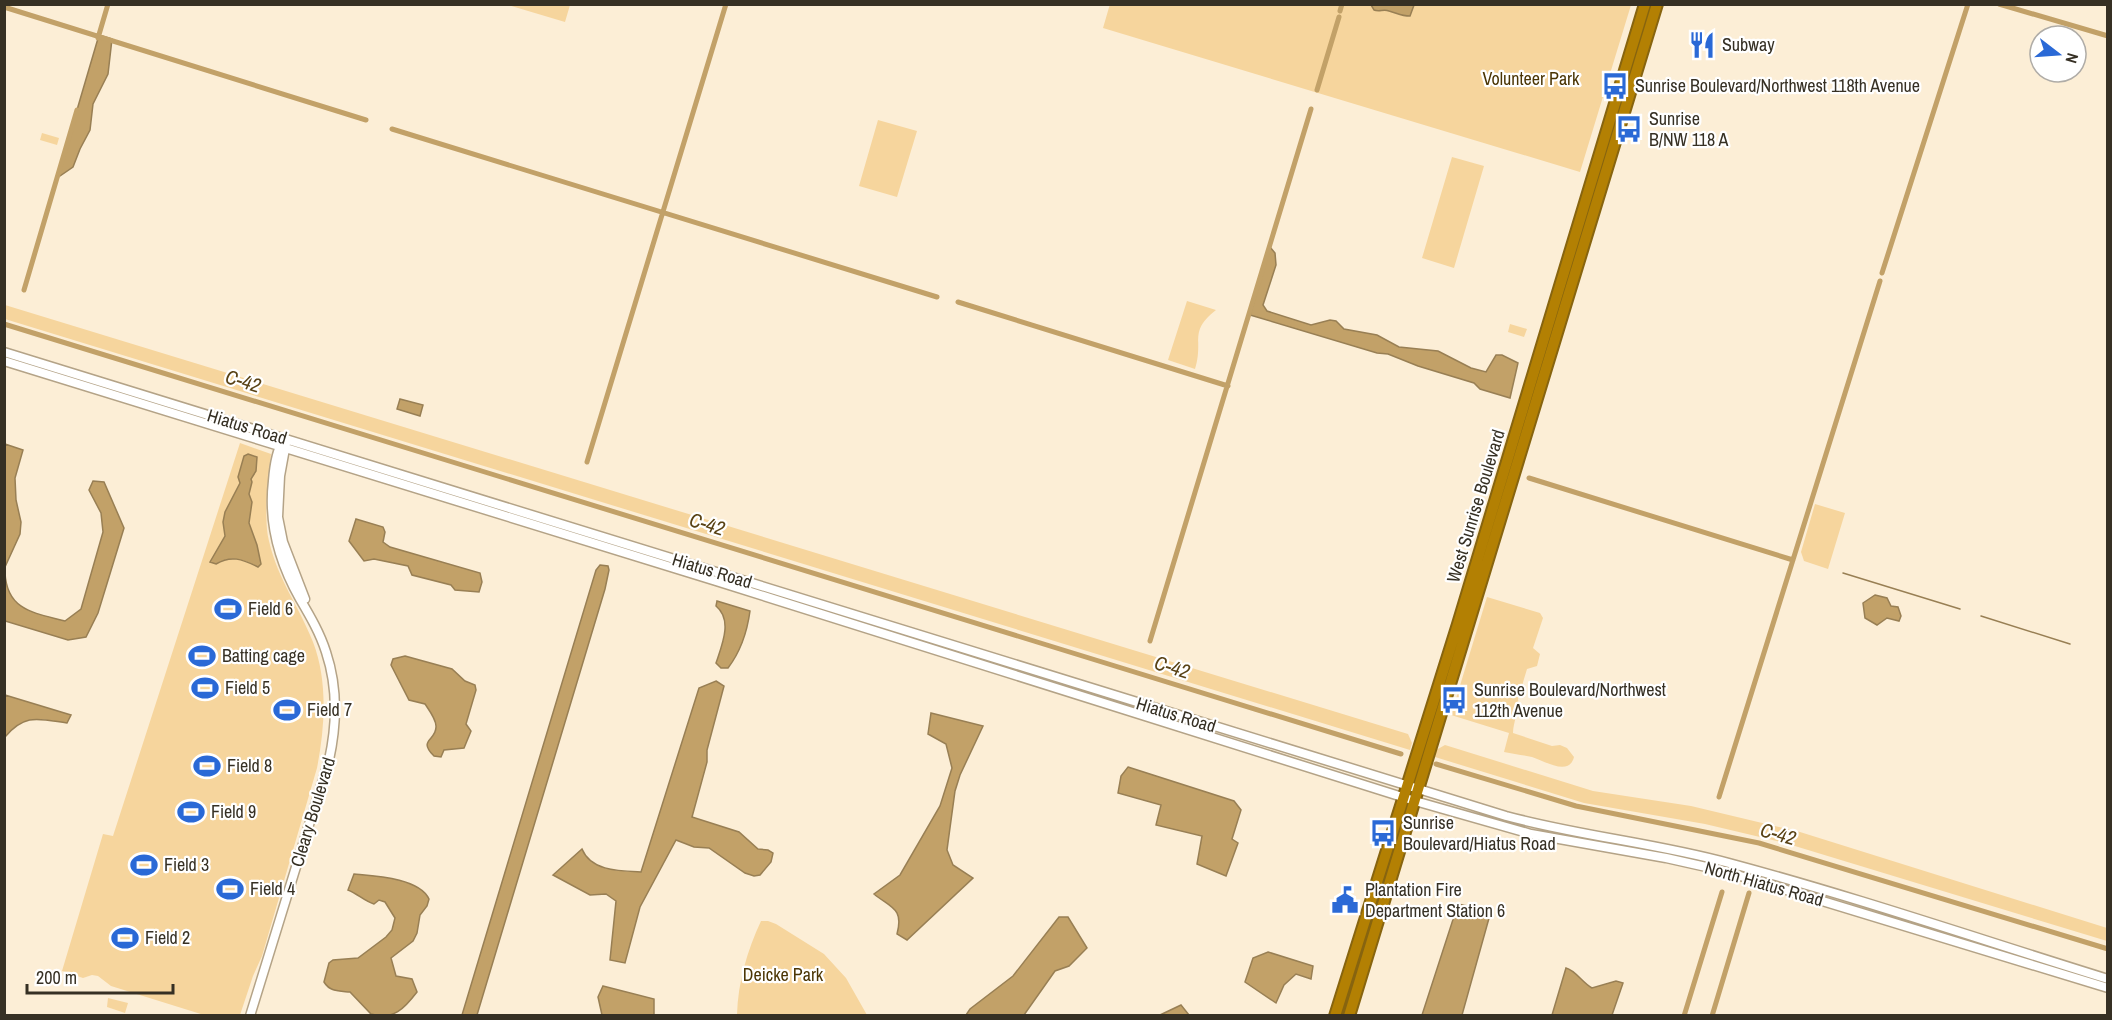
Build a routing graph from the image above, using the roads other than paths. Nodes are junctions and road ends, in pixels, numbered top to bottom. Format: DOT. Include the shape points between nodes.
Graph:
graph roads {
  1 [pos="1645,4"];
  2 [pos="1657,4"];
  3 [pos="4,352"];
  4 [pos="4,361"];
  5 [pos="284,444"];
  6 [pos="1404,791"];
  7 [pos="1417,795"];
  8 [pos="1944,932"];
  9 [pos="2108,979"];
  10 [pos="2108,988"];
  11 [pos="250,1016"];
  12 [pos="1335,1016"];
  13 [pos="1349,1016"];
  1 -- 6 [label="highway, West Sunrise Boulevard"];
  2 -- 7 [label="highway, West Sunrise Boulevard"];
  3 -- 5 [label="main road, Hiatus Road"];
  4 -- 5 [label="main road, Hiatus Road"];
  5 -- 6 [label="main road, Hiatus Road"];
  5 -- 11 [label="main road, Cleary Boulevard" via="272,486 273,529 284,565 320,635 329,663 335,698 334,735"];
  6 -- 7 [label="main road, Hiatus Road"];
  6 -- 12 [label="highway, West Sunrise Boulevard"];
  7 -- 8 [label="main road, North Hiatus Road" via="1531,834 1724,871"];
  7 -- 13 [label="highway, West Sunrise Boulevard"];
  8 -- 9 [label="main road, North Hiatus Road"];
  8 -- 10 [label="main road, North Hiatus Road"];
}
